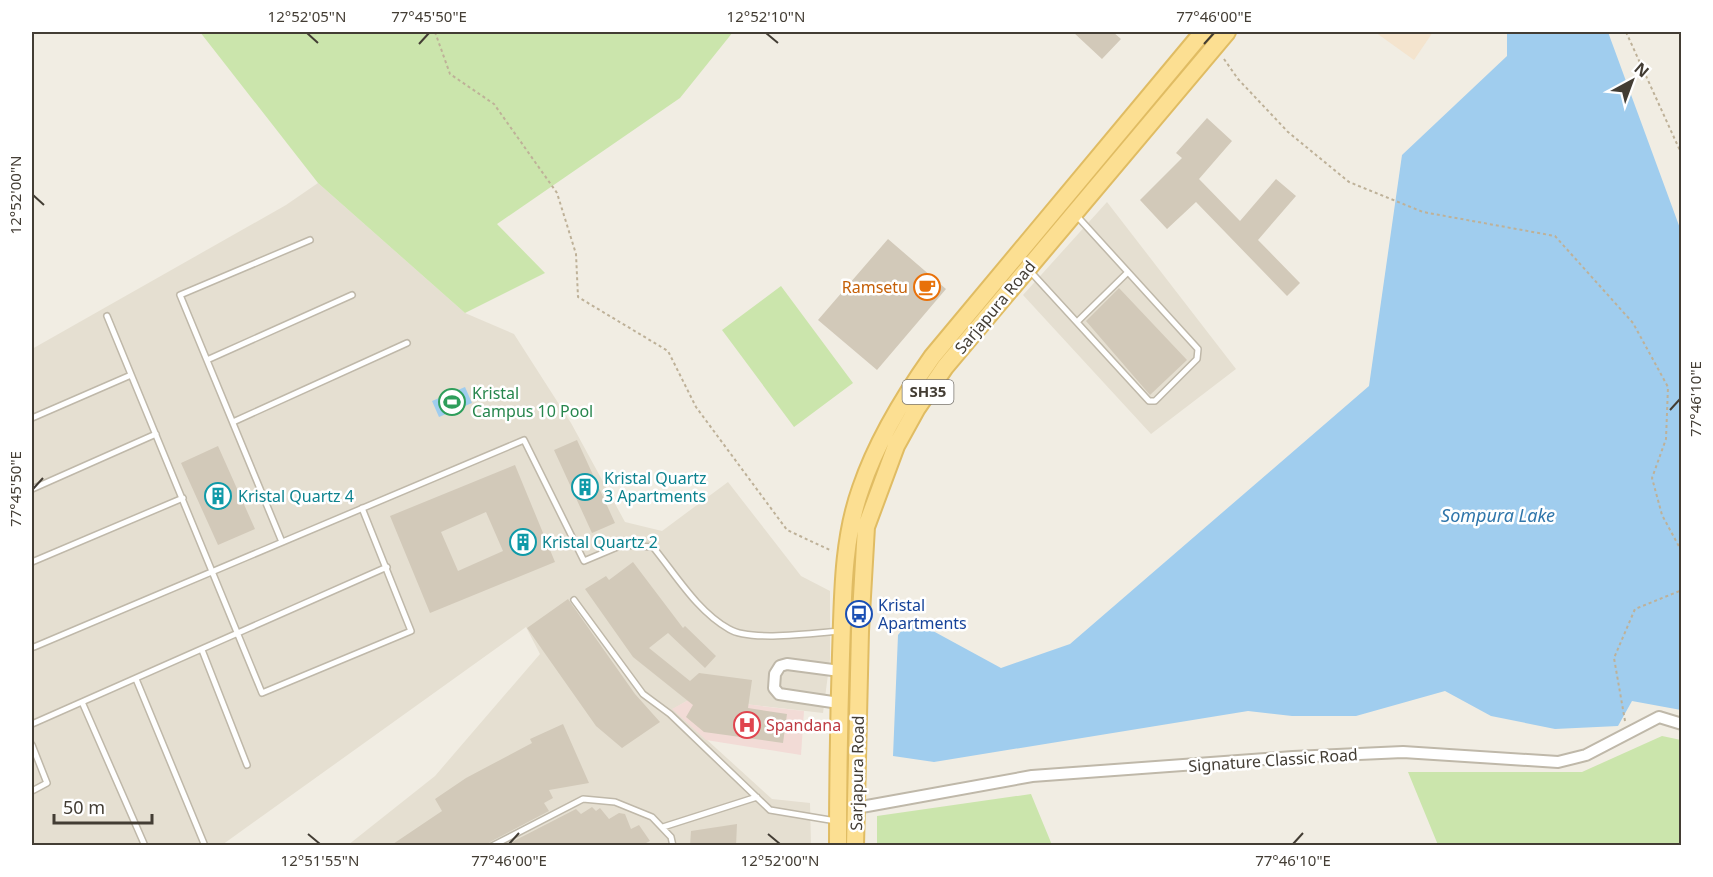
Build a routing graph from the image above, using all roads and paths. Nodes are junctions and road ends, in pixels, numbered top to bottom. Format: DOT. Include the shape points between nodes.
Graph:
graph roads {
  1 [pos="435,32"];
  2 [pos="1203,32"];
  3 [pos="1227,32"];
  4 [pos="1626,32"];
  5 [pos="1216,47"];
  6 [pos="1682,155"];
  7 [pos="1095,163"];
  8 [pos="1109,173"];
  9 [pos="1075,214"];
  10 [pos="310,240"];
  11 [pos="1028,269"];
  12 [pos="1128,272"];
  13 [pos="352,295"];
  14 [pos="107,316"];
  15 [pos="1077,322"];
  16 [pos="407,343"];
  17 [pos="207,360"];
  18 [pos="131,375"];
  19 [pos="32,418"];
  20 [pos="232,422"];
  21 [pos="156,434"];
  22 [pos="32,489"];
  23 [pos="183,498"];
  24 [pos="362,508"];
  25 [pos="282,542"];
  26 [pos="1682,552"];
  27 [pos="845,557"];
  28 [pos="32,562"];
  29 [pos="387,567"];
  30 [pos="213,571"];
  31 [pos="1682,590"];
  32 [pos="574,600"];
  33 [pos="842,631"];
  34 [pos="860,631"];
  35 [pos="240,633"];
  36 [pos="34,647"];
  37 [pos="202,650"];
  38 [pos="840,671"];
  39 [pos="136,679"];
  40 [pos="82,702"];
  41 [pos="839,704"];
  42 [pos="32,724"];
  43 [pos="1682,724"];
  44 [pos="1627,732"];
  45 [pos="32,745"];
  46 [pos="247,765"];
  47 [pos="32,791"];
  48 [pos="757,797"];
  49 [pos="856,808"];
  50 [pos="838,822"];
  51 [pos="663,827"];
  52 [pos="145,846"];
  53 [pos="205,846"];
  54 [pos="492,846"];
  55 [pos="673,846"];
  56 [pos="838,846"];
  57 [pos="855,846"];
  1 -- 27 [label="path" via="450,74 494,104 557,193 576,254 578,297 668,351 696,407 787,530"];
  2 -- 7 [label="main road, Sarjapura Road"];
  3 -- 5 [label="main road, Sarjapura Road / SH35"];
  4 -- 6 [label="path"];
  5 -- 8 [label="main road, Sarjapura Road / SH35"];
  5 -- 26 [label="path" via="1238,79 1288,132 1349,182 1424,212 1555,236 1633,323 1668,387 1666,439 1652,478 1662,515"];
  7 -- 8 [label="main road"];
  7 -- 27 [label="main road, Sarjapura Road" via="932,357 903,399 861,488"];
  8 -- 9 [label="main road, Sarjapura Road / SH35"];
  9 -- 11 [label="main road, Sarjapura Road / SH35"];
  9 -- 12 [label="lane"];
  10 -- 17 [label="lane" via="180,295"];
  11 -- 15 [label="lane"];
  11 -- 34 [label="main road, Sarjapura Road / SH35" via="945,367 896,446 866,527"];
  12 -- 15 [label="lane"];
  12 -- 15 [label="lane" via="1198,349 1197,359 1155,401 1149,401"];
  13 -- 17 [label="lane"];
  14 -- 18 [label="lane"];
  16 -- 20 [label="lane"];
  17 -- 20 [label="lane"];
  18 -- 19 [label="lane"];
  18 -- 21 [label="lane"];
  20 -- 25 [label="lane"];
  21 -- 22 [label="lane"];
  21 -- 23 [label="lane"];
  23 -- 28 [label="lane"];
  23 -- 30 [label="lane"];
  24 -- 25 [label="lane"];
  24 -- 29 [label="lane"];
  24 -- 33 [label="lane" via="524,440 584,561 622,545 653,547 704,610 731,631 776,636"];
  25 -- 30 [label="lane"];
  27 -- 33 [label="main road, Sarjapura Road"];
  29 -- 35 [label="lane"];
  29 -- 35 [label="lane" via="411,631 262,693"];
  30 -- 35 [label="lane"];
  30 -- 36 [label="lane"];
  31 -- 44 [label="path" via="1635,609 1614,658"];
  32 -- 48 [label="lane" via="643,694 670,714"];
  33 -- 34 [label="main road"];
  33 -- 38 [label="main road, Sarjapura Road"];
  34 -- 49 [label="main road, Sarjapura Road / SH35"];
  35 -- 37 [label="lane"];
  37 -- 39 [label="lane"];
  37 -- 46 [label="lane"];
  38 -- 41 [label="main road, Sarjapura Road"];
  38 -- 41 [label="street" via="787,664 775,674 774,688 779,694"];
  39 -- 40 [label="lane"];
  39 -- 53 [label="lane"];
  40 -- 42 [label="lane"];
  40 -- 52 [label="lane"];
  41 -- 50 [label="main road, Sarjapura Road"];
  43 -- 44 [label="street, Signature Classic Road" via="1659,717"];
  44 -- 49 [label="street, Signature Classic Road" via="1586,755 1558,762 1403,752 1293,757 1032,776"];
  45 -- 47 [label="lane" via="47,783"];
  48 -- 50 [label="lane" via="770,810"];
  48 -- 51 [label="lane"];
  49 -- 57 [label="main road, Sarjapura Road / SH35"];
  50 -- 56 [label="main road, Sarjapura Road"];
  51 -- 54 [label="lane" via="652,817 615,802 584,799"];
  51 -- 55 [label="lane"];
}
